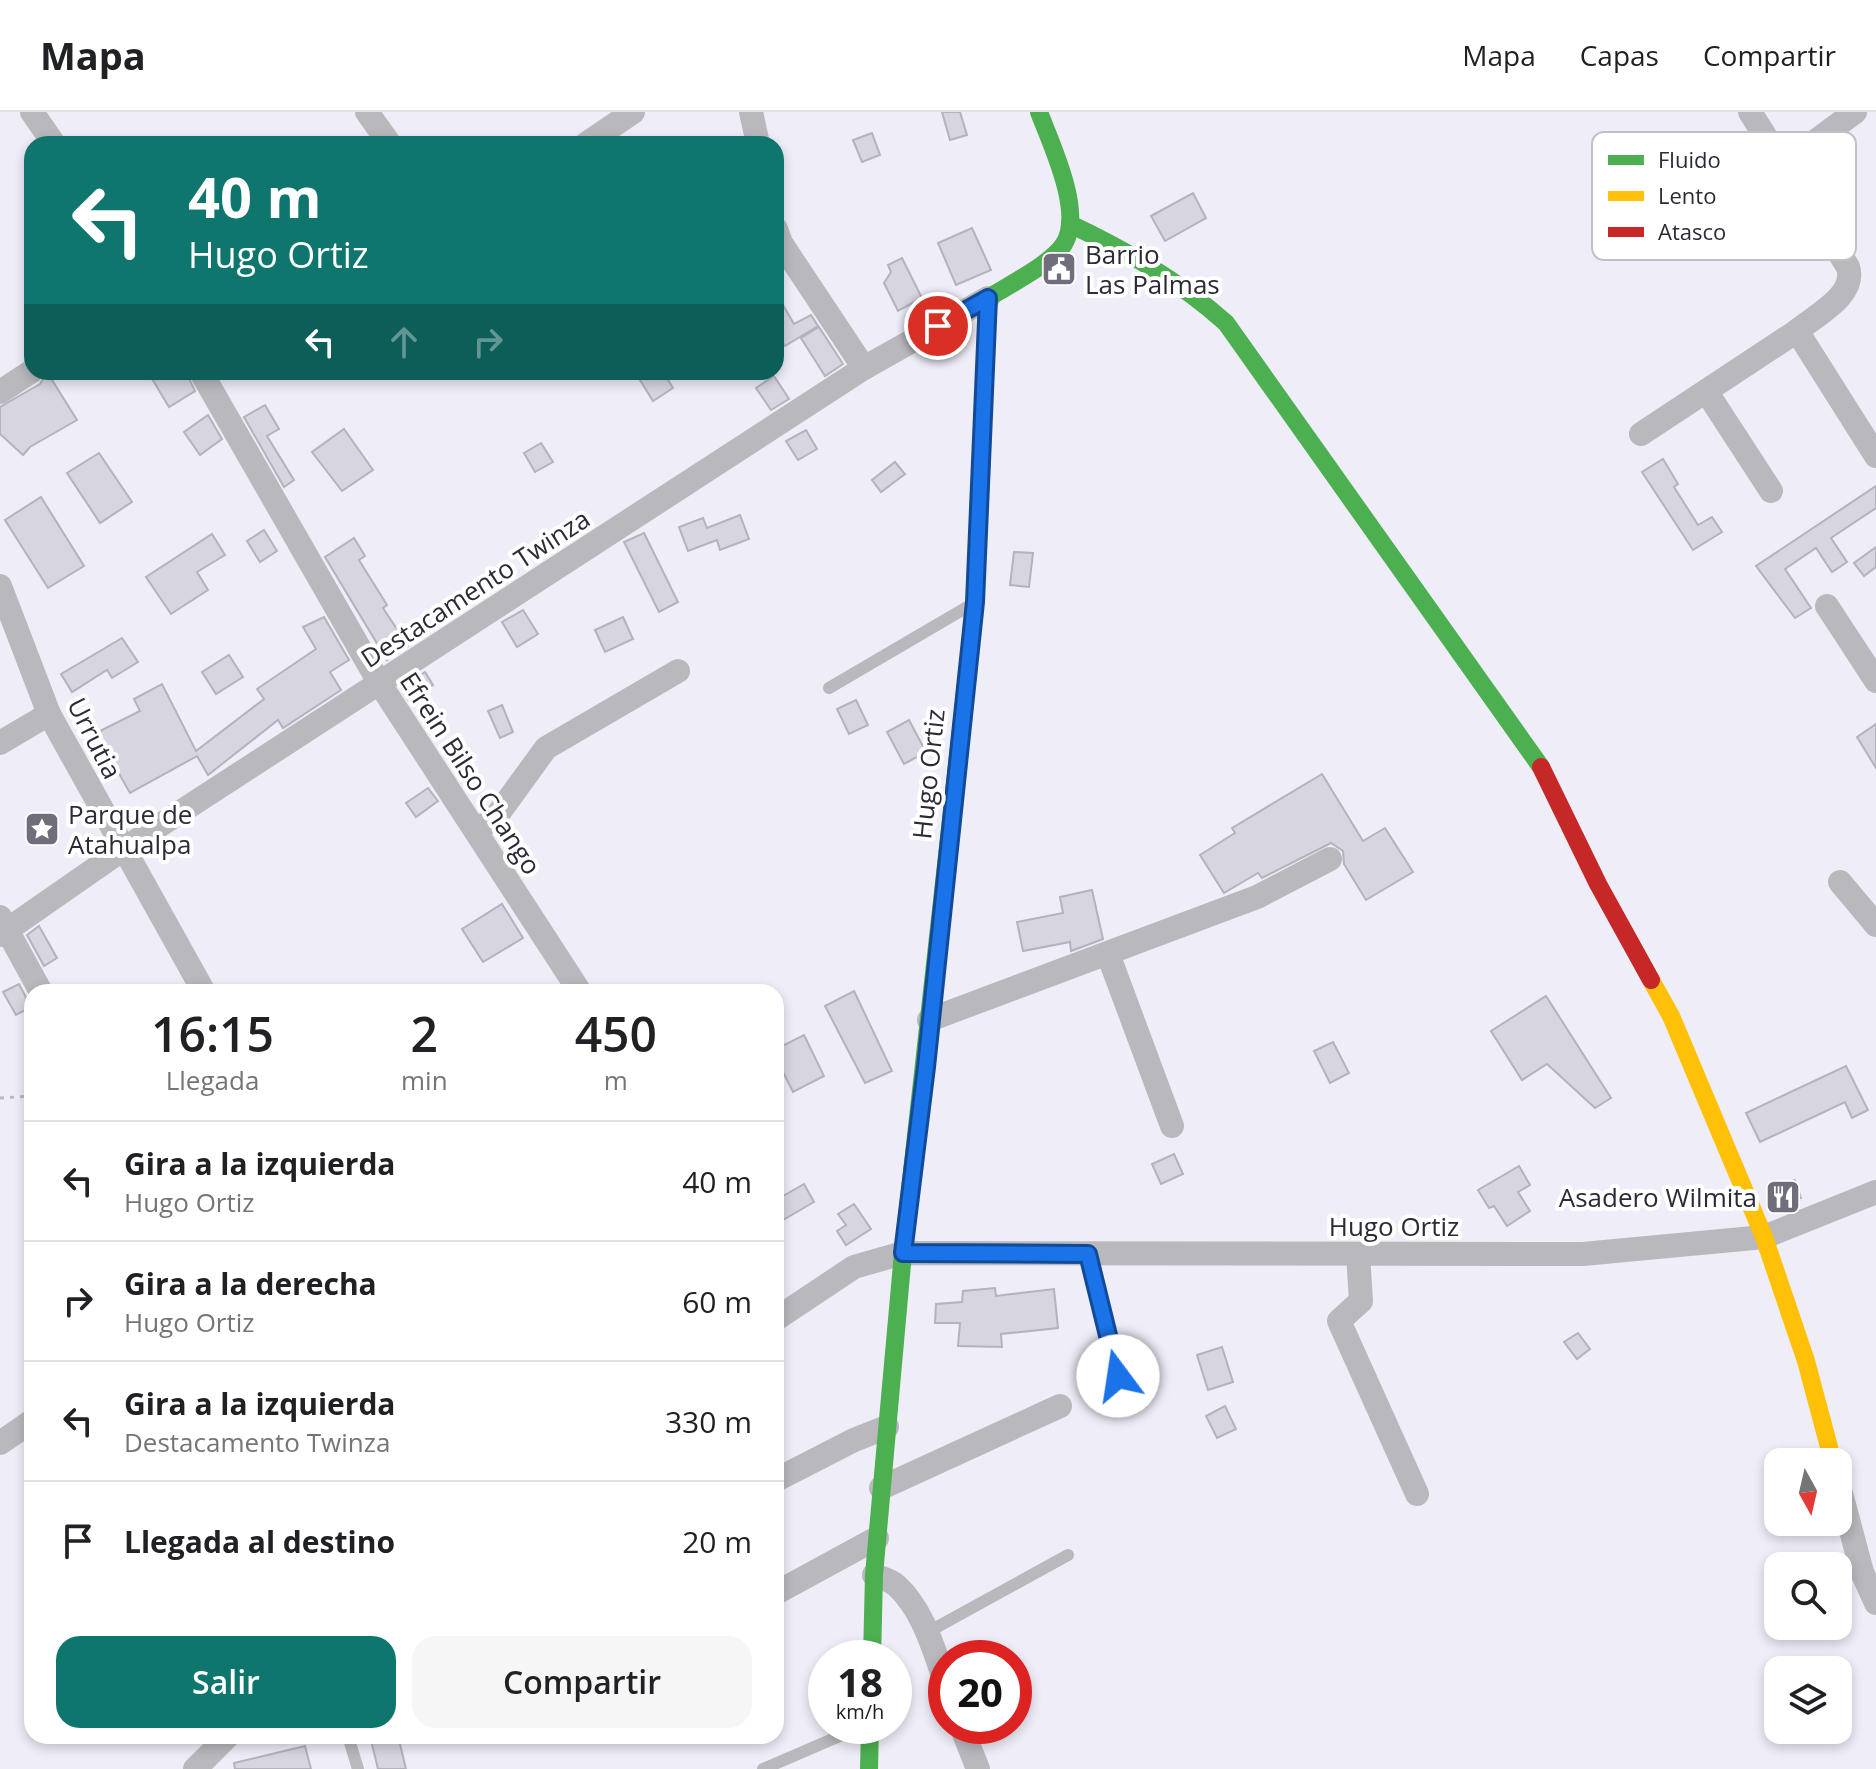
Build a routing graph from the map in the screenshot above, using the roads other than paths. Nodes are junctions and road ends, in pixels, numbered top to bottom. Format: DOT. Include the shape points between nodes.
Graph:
graph roads {
  1 [pos="32,112"];
  2 [pos="367,112"];
  3 [pos="633,112"];
  4 [pos="1039,112"];
  5 [pos="1855,112"];
  6 [pos="750,113"];
  7 [pos="1828,132"];
  8 [pos="48,136"];
  9 [pos="384,136"];
  10 [pos="598,136"];
  11 [pos="756,136"];
  12 [pos="1070,224"];
  13 [pos="784,248"];
  14 [pos="1844,260"];
  15 [pos="988,298"];
  16 [pos="1797,331"];
  17 [pos="864,368"];
  18 [pos="24,376"];
  19 [pos="206,380"];
  20 [pos="1706,391"];
  21 [pos="0,392"];
  22 [pos="1641,434"];
  23 [pos="1876,456"];
  24 [pos="1771,491"];
  25 [pos="0,586"];
  26 [pos="975,602"];
  27 [pos="1827,606"];
  28 [pos="678,671"];
  29 [pos="1876,681"];
  30 [pos="380,684"];
  31 [pos="829,688"];
  32 [pos="49,714"];
  33 [pos="0,743"];
  34 [pos="476,832"];
  35 [pos="122,850"];
  36 [pos="1330,859"];
  37 [pos="1840,882"];
  38 [pos="1876,925"];
  39 [pos="3,928"];
  40 [pos="1108,954"];
  41 [pos="36,984"];
  42 [pos="199,984"];
  43 [pos="575,984"];
  44 [pos="929,1020"];
  45 [pos="1172,1126"];
  46 [pos="1876,1192"];
  47 [pos="1764,1237"];
  48 [pos="903,1253"];
  49 [pos="1088,1254"];
  50 [pos="1358,1254"];
  51 [pos="784,1308"];
  52 [pos="1060,1406"];
  53 [pos="1125,1407"];
  54 [pos="24,1426"];
  55 [pos="887,1427"];
  56 [pos="0,1443"];
  57 [pos="1829,1448"];
  58 [pos="784,1476"];
  59 [pos="881,1488"];
  60 [pos="1417,1494"];
  61 [pos="1852,1534"];
  62 [pos="877,1538"];
  63 [pos="1068,1555"];
  64 [pos="874,1575"];
  65 [pos="784,1588"];
  66 [pos="1876,1603"];
  67 [pos="928,1632"];
  68 [pos="872,1640"];
  69 [pos="931,1640"];
  70 [pos="220,1744"];
  71 [pos="350,1744"];
  72 [pos="821,1744"];
  73 [pos="870,1744"];
  74 [pos="968,1744"];
  75 [pos="195,1769"];
  76 [pos="358,1769"];
  77 [pos="763,1769"];
  78 [pos="869,1769"];
  79 [pos="978,1769"];
  1 -- 8 [label="street"];
  2 -- 9 [label="street"];
  3 -- 10 [label="street"];
  4 -- 12 [label="street" via="1068,197"];
  5 -- 7 [label="street"];
  6 -- 11 [label="street"];
  12 -- 15 [label="street" via="1063,246"];
  12 -- 47 [label="street" via="1133,253 1226,323 1535,754 1671,1016"];
  13 -- 17 [label="street"];
  14 -- 16 [label="street" via="1851,278 1848,289"];
  15 -- 17 [label="street, Destacamento Twinza"];
  15 -- 26 [label="street, Hugo Ortiz"];
  16 -- 20 [label="street"];
  16 -- 23 [label="street"];
  17 -- 30 [label="street, Destacamento Twinza"];
  18 -- 21 [label="street"];
  19 -- 30 [label="street, Efrein Bilso Chango"];
  20 -- 22 [label="street"];
  20 -- 24 [label="street"];
  25 -- 32 [label="street, Urrutia"];
  26 -- 31 [label="lane"];
  26 -- 44 [label="street, Hugo Ortiz"];
  27 -- 29 [label="street"];
  28 -- 34 [label="street" via="546,748 498,814"];
  30 -- 34 [label="street, Efrein Bilso Chango"];
  30 -- 35 [label="street, Destacamento Twinza"];
  32 -- 33 [label="street"];
  32 -- 35 [label="street, Urrutia"];
  34 -- 43 [label="street, Efrein Bilso Chango"];
  35 -- 39 [label="street, Destacamento Twinza"];
  35 -- 42 [label="street, Urrutia"];
  36 -- 40 [label="street" via="1257,897"];
  37 -- 38 [label="street"];
  39 -- 41 [label="street"];
  40 -- 44 [label="street"];
  40 -- 45 [label="street"];
  44 -- 48 [label="street, Hugo Ortiz"];
  46 -- 47 [label="street, Hugo Ortiz"];
  47 -- 50 [label="street, Hugo Ortiz" via="1583,1254"];
  47 -- 57 [label="street"];
  48 -- 49 [label="street, Hugo Ortiz"];
  48 -- 51 [label="street, Hugo Ortiz" via="854,1267"];
  48 -- 55 [label="street"];
  49 -- 50 [label="street, Hugo Ortiz"];
  49 -- 53 [label="lane"];
  50 -- 60 [label="street" via="1363,1294 1339,1321"];
  52 -- 59 [label="street"];
  54 -- 56 [label="street"];
  55 -- 58 [label="street"];
  55 -- 59 [label="street"];
  59 -- 62 [label="street"];
  61 -- 66 [label="street"];
  62 -- 64 [label="street"];
  62 -- 65 [label="street"];
  63 -- 67 [label="lane"];
  64 -- 67 [label="street" via="895,1583"];
  64 -- 68 [label="street"];
  67 -- 69 [label="street"];
  70 -- 75 [label="street"];
  71 -- 76 [label="lane"];
  72 -- 77 [label="lane"];
  73 -- 78 [label="street"];
  74 -- 79 [label="street"];
}
